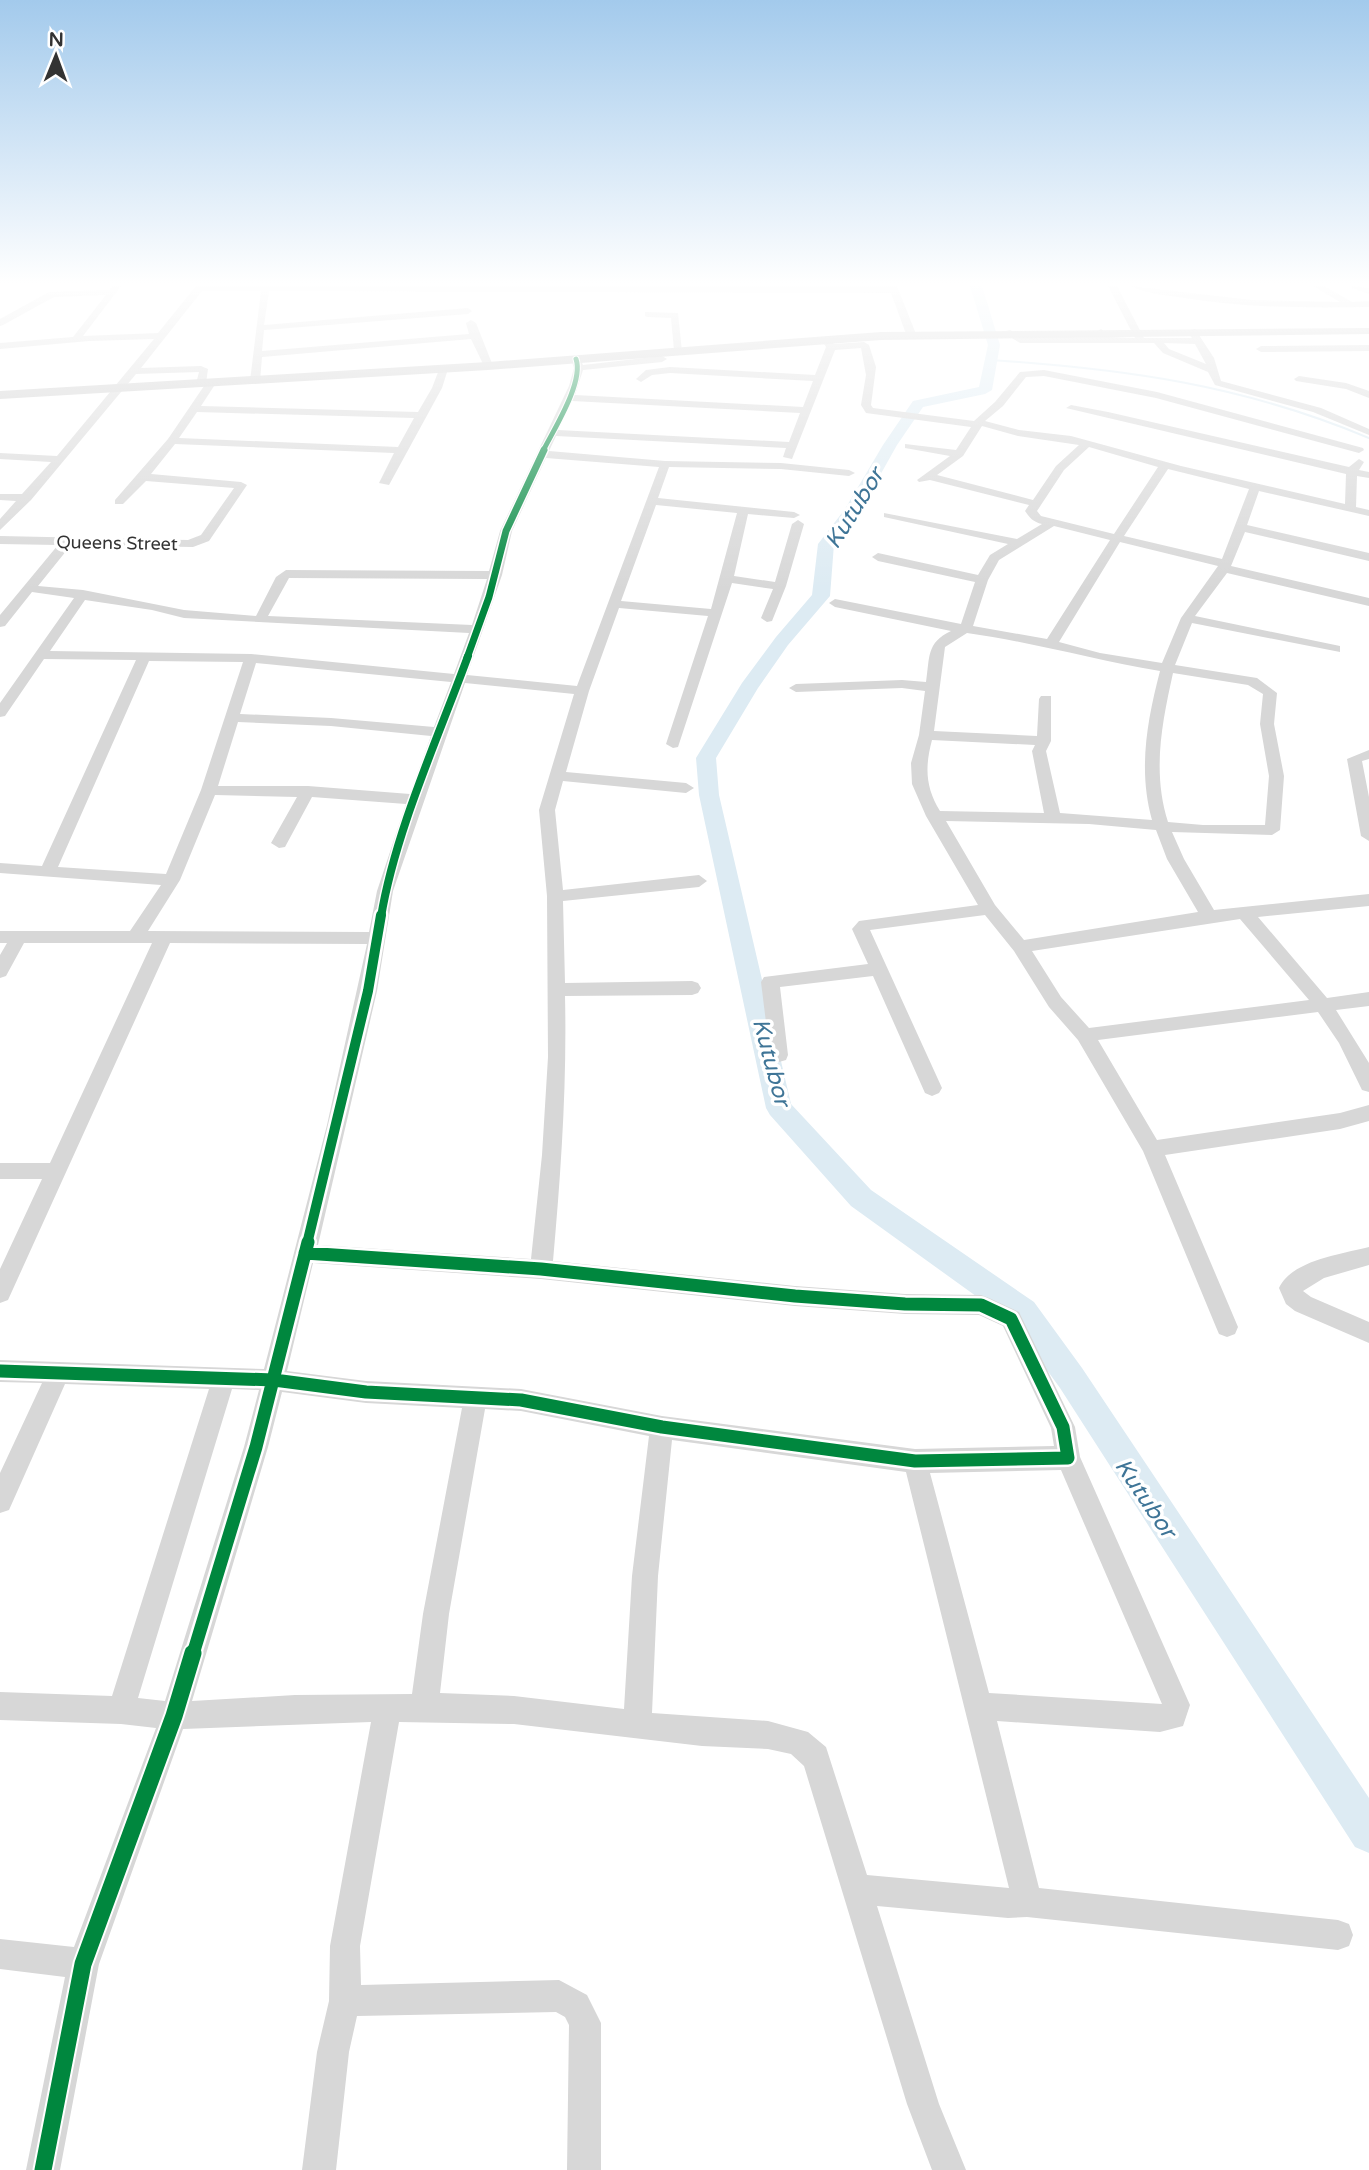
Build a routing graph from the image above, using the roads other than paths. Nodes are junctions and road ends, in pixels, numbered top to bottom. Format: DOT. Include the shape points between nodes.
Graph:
graph roads {
  1 [pos="136,387"];
  2 [pos="205,387"];
  3 [pos="437,387"];
  4 [pos="571,387"];
  5 [pos="816,387"];
  6 [pos="871,387"];
  7 [pos="1012,387"];
  8 [pos="1084,387"];
  9 [pos="1115,387"];
  10 [pos="1231,387"];
  11 [pos="120,388"];
  12 [pos="1367,389"];
  13 [pos="0,396"];
  14 [pos="568,398"];
  15 [pos="195,409"];
  16 [pos="805,410"];
  17 [pos="1317,410"];
  18 [pos="421,415"];
  19 [pos="1067,416"];
  20 [pos="979,423"];
  21 [pos="551,433"];
  22 [pos="1056,437"];
  23 [pos="172,442"];
  24 [pos="1365,442"];
  25 [pos="1086,444"];
  26 [pos="793,445"];
  27 [pos="909,446"];
  28 [pos="401,450"];
  29 [pos="541,454"];
  30 [pos="959,454"];
  31 [pos="0,456"];
  32 [pos="60,459"];
  33 [pos="665,464"];
  34 [pos="1165,465"];
  35 [pos="782,466"];
  36 [pos="1352,471"];
  37 [pos="849,473"];
  38 [pos="1369,474"];
  39 [pos="143,477"];
  40 [pos="385,483"];
  41 [pos="1255,487"];
  42 [pos="0,497"];
  43 [pos="27,498"];
  44 [pos="653,501"];
  45 [pos="119,502"];
  46 [pos="1037,504"];
  47 [pos="1350,509"];
  48 [pos="743,511"];
  49 [pos="1369,513"];
  50 [pos="888,515"];
  51 [pos="1051,523"];
  52 [pos="0,526"];
  53 [pos="1238,527"];
  54 [pos="1118,539"];
  55 [pos="0,540"];
  56 [pos="67,542"];
  57 [pos="1016,542"];
  58 [pos="1369,556"];
  59 [pos="878,557"];
  60 [pos="1225,566"];
  61 [pos="496,575"];
  62 [pos="727,579"];
  63 [pos="982,580"];
  64 [pos="780,586"];
  65 [pos="28,588"];
  66 [pos="83,594"];
  67 [pos="1369,602"];
  68 [pos="835,603"];
  69 [pos="612,604"];
  70 [pos="715,613"];
  71 [pos="767,618"];
  72 [pos="1187,618"];
  73 [pos="260,620"];
  74 [pos="0,623"];
  75 [pos="966,628"];
  76 [pos="477,629"];
  77 [pos="1052,642"];
  78 [pos="1335,649"];
  79 [pos="40,655"];
  80 [pos="145,655"];
  81 [pos="251,658"];
  82 [pos="1167,666"];
  83 [pos="458,679"];
  84 [pos="931,687"];
  85 [pos="796,688"];
  86 [pos="582,691"];
  87 [pos="1046,699"];
  88 [pos="0,713"];
  89 [pos="233,718"];
  90 [pos="440,732"];
  91 [pos="926,735"];
  92 [pos="1044,741"];
  93 [pos="673,744"];
  94 [pos="1369,754"];
  95 [pos="557,776"];
  96 [pos="686,788"];
  97 [pos="209,790"];
  98 [pos="308,791"];
  99 [pos="416,800"];
  100 [pos="934,816"];
  101 [pos="1053,818"];
  102 [pos="1163,825"];
  103 [pos="1369,836"];
  104 [pos="279,843"];
  105 [pos="0,868"];
  106 [pos="48,871"];
  107 [pos="172,880"];
  108 [pos="699,881"];
  109 [pos="555,896"];
  110 [pos="1369,900"];
  111 [pos="989,909"];
  112 [pos="1244,912"];
  113 [pos="1209,916"];
  114 [pos="19,936"];
  115 [pos="0,937"];
  116 [pos="135,938"];
  117 [pos="375,938"];
  118 [pos="163,939"];
  119 [pos="1020,947"];
  120 [pos="878,969"];
  121 [pos="0,972"];
  122 [pos="692,988"];
  123 [pos="556,990"];
  124 [pos="1369,999"];
  125 [pos="1322,1007"];
  126 [pos="1085,1035"];
  127 [pos="779,1055"];
  128 [pos="1369,1084"];
  129 [pos="932,1088"];
  130 [pos="1369,1113"];
  131 [pos="1152,1149"];
  132 [pos="0,1171"];
  133 [pos="55,1171"];
  134 [pos="305,1253"];
  135 [pos="1369,1256"];
  136 [pos="541,1269"];
  137 [pos="0,1293"];
  138 [pos="1227,1327"];
  139 [pos="1369,1333"];
  140 [pos="0,1371"];
  141 [pos="58,1374"];
  142 [pos="224,1380"];
  143 [pos="274,1380"];
  144 [pos="476,1396"];
  145 [pos="662,1427"];
  146 [pos="1068,1458"];
  147 [pos="915,1461"];
  148 [pos="0,1501"];
  149 [pos="0,1706"];
  150 [pos="979,1706"];
  151 [pos="387,1707"];
  152 [pos="422,1709"];
  153 [pos="121,1710"];
  154 [pos="174,1716"];
  155 [pos="638,1725"];
  156 [pos="857,1889"];
  157 [pos="1027,1902"];
  158 [pos="1338,1935"];
  159 [pos="0,1954"];
  160 [pos="83,1964"];
  161 [pos="345,2001"];
  162 [pos="43,2170"];
  163 [pos="319,2170"];
  164 [pos="584,2170"];
  165 [pos="949,2170"];
  1 -- 11 [label="main road"];
  2 -- 15 [label="street"];
  3 -- 18 [label="street"];
  4 -- 14 [label="street"];
  5 -- 16 [label="street"];
  6 -- 20 [label="street" via="867,409"];
  7 -- 20 [label="street"];
  8 -- 19 [label="street"];
  9 -- 24 [label="street"];
  10 -- 17 [label="street"];
  11 -- 13 [label="main road"];
  11 -- 32 [label="street"];
  12 -- 17 [label="street"];
  14 -- 16 [label="street"];
  14 -- 21 [label="street"];
  15 -- 18 [label="street"];
  15 -- 23 [label="street"];
  16 -- 26 [label="street"];
  17 -- 24 [label="street"];
  18 -- 28 [label="street"];
  19 -- 22 [label="street"];
  19 -- 36 [label="street" via="1162,426"];
  20 -- 22 [label="street"];
  20 -- 30 [label="street"];
  21 -- 26 [label="street"];
  21 -- 29 [label="street"];
  22 -- 25 [label="street"];
  23 -- 28 [label="street"];
  23 -- 39 [label="street"];
  24 -- 36 [label="street"];
  25 -- 34 [label="street"];
  25 -- 46 [label="street" via="1060,468"];
  26 -- 35 [label="street"];
  27 -- 30 [label="street"];
  28 -- 40 [label="street"];
  29 -- 33 [label="street"];
  29 -- 61 [label="street" via="506,531"];
  30 -- 46 [label="street" via="925,478"];
  31 -- 32 [label="street"];
  32 -- 43 [label="street"];
  33 -- 35 [label="street"];
  33 -- 44 [label="street"];
  34 -- 41 [label="street"];
  34 -- 54 [label="street"];
  35 -- 37 [label="street"];
  36 -- 38 [label="street"];
  36 -- 47 [label="street"];
  39 -- 45 [label="street"];
  39 -- 56 [label="street, Queens Street" via="241,485 199,542"];
  41 -- 47 [label="street"];
  41 -- 53 [label="street"];
  42 -- 43 [label="street"];
  43 -- 52 [label="street"];
  44 -- 48 [label="street"];
  44 -- 69 [label="street"];
  46 -- 51 [label="street" via="1033,515"];
  47 -- 49 [label="street"];
  48 -- 62 [label="street"];
  48 -- 64 [label="street" via="796,519"];
  50 -- 57 [label="street"];
  51 -- 54 [label="street"];
  51 -- 57 [label="street"];
  53 -- 58 [label="street"];
  53 -- 60 [label="street"];
  54 -- 60 [label="street"];
  54 -- 77 [label="street"];
  55 -- 56 [label="street, Queens Street"];
  56 -- 65 [label="street"];
  57 -- 63 [label="street" via="994,558"];
  59 -- 63 [label="street"];
  60 -- 67 [label="street"];
  60 -- 72 [label="street"];
  61 -- 73 [label="street" via="286,574"];
  61 -- 76 [label="street"];
  62 -- 64 [label="street"];
  62 -- 70 [label="street"];
  63 -- 75 [label="street"];
  64 -- 71 [label="street"];
  65 -- 66 [label="street"];
  65 -- 74 [label="street"];
  66 -- 73 [label="street" via="184,614"];
  66 -- 79 [label="street"];
  68 -- 75 [label="street"];
  69 -- 70 [label="street"];
  69 -- 86 [label="street"];
  70 -- 93 [label="street"];
  72 -- 78 [label="street"];
  72 -- 82 [label="street"];
  73 -- 76 [label="street"];
  75 -- 77 [label="street"];
  75 -- 84 [label="street" via="938,646"];
  76 -- 83 [label="street"];
  77 -- 82 [label="street" via="1098,657"];
  79 -- 80 [label="street"];
  79 -- 88 [label="street"];
  80 -- 81 [label="street"];
  80 -- 106 [label="street"];
  81 -- 83 [label="street"];
  81 -- 89 [label="street"];
  82 -- 102 [label="street" via="1151,752 1152,790"];
  82 -- 102 [label="street" via="1264,687 1270,693 1265,718 1277,771 1272,830"];
  83 -- 86 [label="street"];
  83 -- 90 [label="street"];
  84 -- 85 [label="street"];
  84 -- 91 [label="street"];
  86 -- 95 [label="street"];
  87 -- 92 [label="street"];
  89 -- 90 [label="street"];
  89 -- 97 [label="street"];
  90 -- 99 [label="street"];
  91 -- 92 [label="street"];
  91 -- 100 [label="street" via="918,763 920,784"];
  92 -- 101 [label="street" via="1039,751"];
  94 -- 103 [label="street" via="1354,759"];
  95 -- 96 [label="street"];
  95 -- 109 [label="street" via="547,810"];
  97 -- 98 [label="street"];
  97 -- 107 [label="street"];
  98 -- 99 [label="street"];
  98 -- 104 [label="street"];
  99 -- 117 [label="street" via="385,891"];
  100 -- 101 [label="street"];
  100 -- 111 [label="street"];
  101 -- 102 [label="street"];
  102 -- 113 [label="street" via="1177,865"];
  105 -- 106 [label="street"];
  106 -- 107 [label="street"];
  107 -- 116 [label="street"];
  108 -- 109 [label="street"];
  109 -- 123 [label="street"];
  110 -- 112 [label="street"];
  111 -- 119 [label="street"];
  111 -- 120 [label="street" via="865,925 860,929"];
  112 -- 113 [label="street"];
  112 -- 125 [label="street"];
  113 -- 119 [label="street"];
  114 -- 115 [label="street"];
  114 -- 116 [label="street"];
  114 -- 121 [label="street"];
  116 -- 118 [label="street"];
  117 -- 118 [label="street"];
  117 -- 134 [label="street" via="368,990"];
  118 -- 133 [label="street"];
  119 -- 126 [label="street" via="1055,1002"];
  120 -- 127 [label="street" via="770,982"];
  120 -- 129 [label="street"];
  122 -- 123 [label="street"];
  123 -- 136 [label="street" via="552,1155"];
  124 -- 125 [label="street"];
  125 -- 126 [label="street"];
  125 -- 128 [label="street" via="1342,1032"];
  126 -- 131 [label="street"];
  130 -- 131 [label="street" via="1340,1122"];
  131 -- 138 [label="street"];
  132 -- 133 [label="street"];
  133 -- 137 [label="street"];
  134 -- 136 [label="street"];
  134 -- 143 [label="street"];
  135 -- 139 [label="street" via="1335,1265 1290,1288 1303,1304"];
  136 -- 146 [label="street" via="795,1296 981,1305 997,1310 1011,1319 1017,1331 1063,1427"];
  140 -- 141 [label="street"];
  141 -- 142 [label="street"];
  141 -- 148 [label="street"];
  142 -- 143 [label="street"];
  142 -- 153 [label="street"];
  143 -- 144 [label="street" via="366,1392"];
  143 -- 154 [label="street"];
  144 -- 145 [label="street"];
  144 -- 152 [label="street"];
  145 -- 147 [label="street"];
  145 -- 155 [label="street" via="645,1555"];
  146 -- 147 [label="street"];
  146 -- 150 [label="street" via="1176,1705 1173,1716"];
  147 -- 150 [label="street"];
  149 -- 153 [label="street"];
  150 -- 157 [label="street"];
  151 -- 152 [label="street"];
  151 -- 154 [label="street"];
  151 -- 161 [label="street" via="345,1946"];
  152 -- 155 [label="street" via="514,1710"];
  153 -- 154 [label="street"];
  154 -- 160 [label="street"];
  155 -- 156 [label="street" via="768,1735 798,1742 816,1757"];
  156 -- 157 [label="street"];
  156 -- 165 [label="street" via="923,2104"];
  157 -- 158 [label="street"];
  159 -- 160 [label="street"];
  160 -- 162 [label="street"];
  161 -- 163 [label="street" via="333,2052"];
  161 -- 164 [label="street" via="559,1996 576,2007 585,2022"];
}
